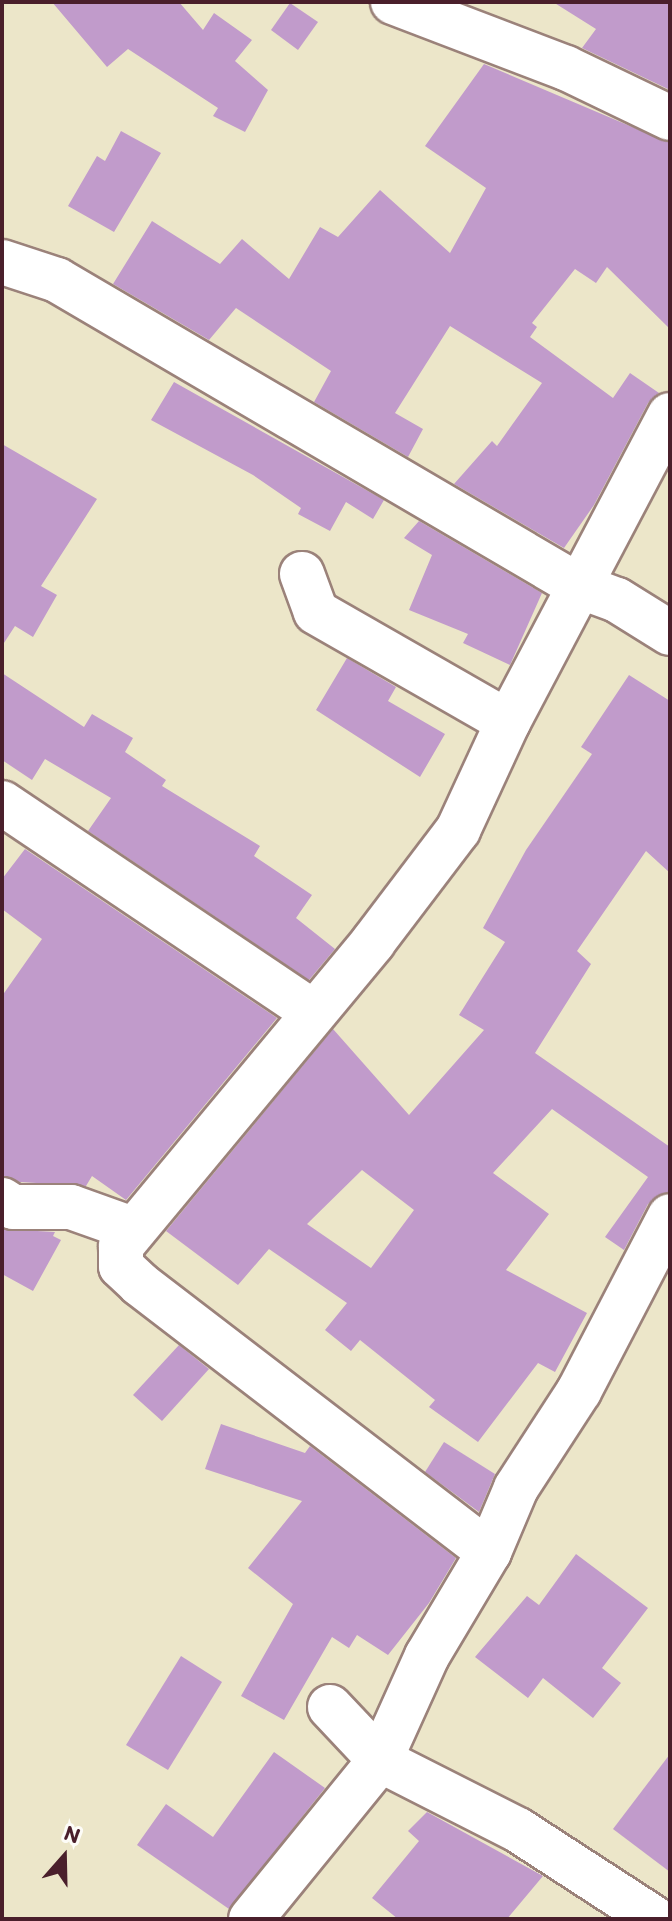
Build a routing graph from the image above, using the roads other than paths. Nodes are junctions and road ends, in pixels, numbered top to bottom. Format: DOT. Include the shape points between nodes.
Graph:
graph roads {
  1 [pos="393,2"];
  2 [pos="670,118"];
  3 [pos="2,262"];
  4 [pos="670,415"];
  5 [pos="302,574"];
  6 [pos="579,586"];
  7 [pos="670,633"];
  8 [pos="508,722"];
  9 [pos="2,803"];
  10 [pos="313,1012"];
  11 [pos="2,1200"];
  12 [pos="670,1216"];
  13 [pos="130,1228"];
  14 [pos="489,1552"];
  15 [pos="330,1707"];
  16 [pos="380,1760"];
  17 [pos="251,1919"];
  18 [pos="655,1919"];
  1 -- 2 [label="street" via="566,68"];
  3 -- 6 [label="street" via="57,280"];
  4 -- 6 [label="street"];
  5 -- 8 [label="street" via="316,612"];
  6 -- 7 [label="street" via="617,600"];
  6 -- 8 [label="street"];
  8 -- 10 [label="street" via="458,830"];
  9 -- 10 [label="street"];
  10 -- 13 [label="street"];
  11 -- 13 [label="street" via="13,1207 71,1207"];
  12 -- 14 [label="street" via="579,1391 516,1488"];
  13 -- 14 [label="street" via="121,1246 121,1266 140,1284"];
  14 -- 16 [label="street" via="427,1656"];
  15 -- 16 [label="street"];
  16 -- 17 [label="street"];
  16 -- 18 [label="street" via="518,1830"];
}
